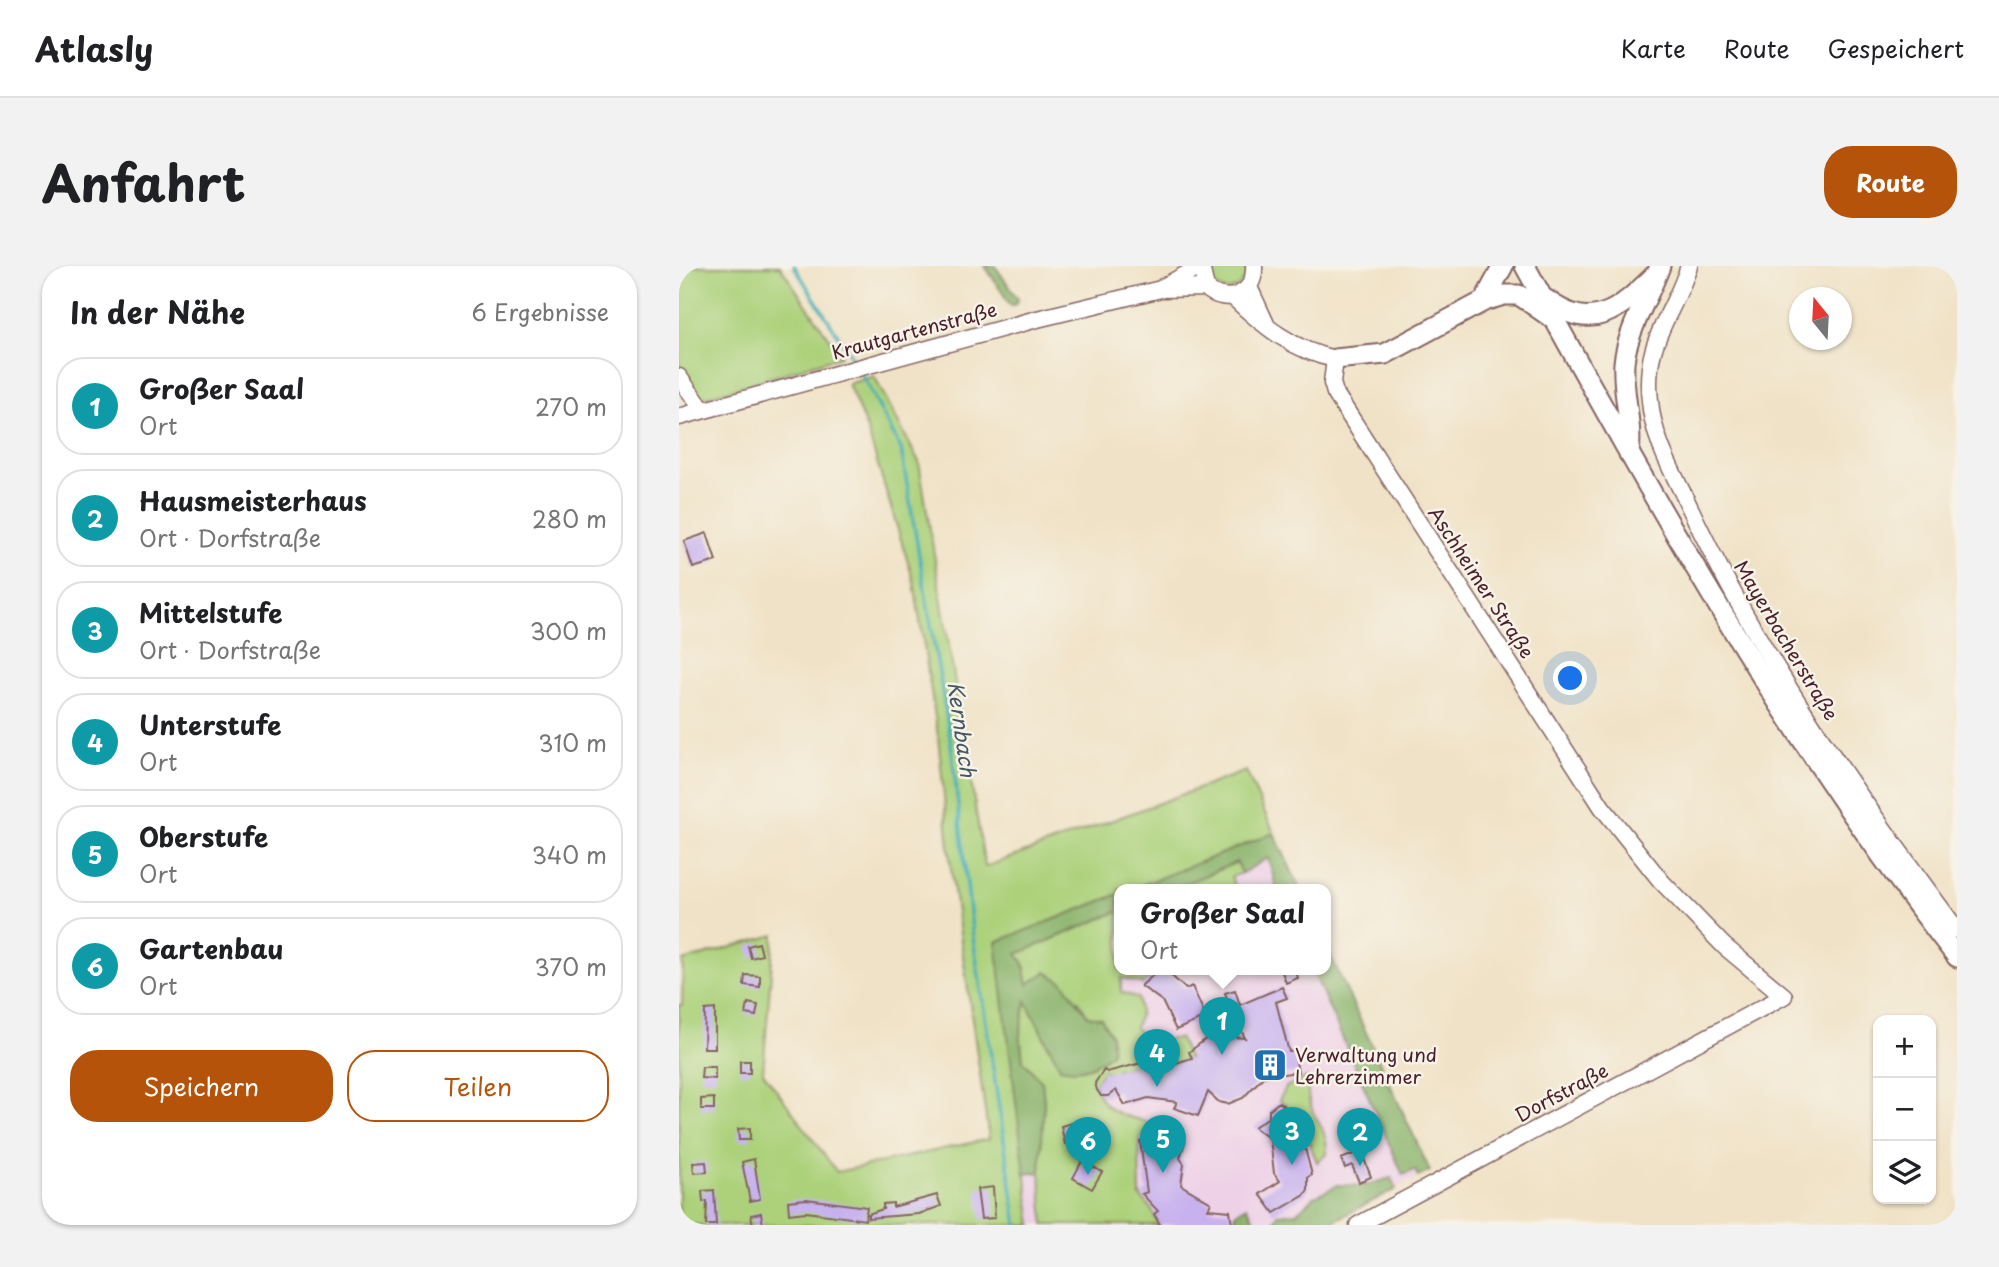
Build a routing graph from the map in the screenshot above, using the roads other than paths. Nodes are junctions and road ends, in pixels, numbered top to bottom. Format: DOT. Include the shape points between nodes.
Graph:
graph roads {
  1 [pos="1201,266"];
  2 [pos="1503,266"];
  3 [pos="1525,266"];
  4 [pos="1689,266"];
  5 [pos="1659,269"];
  6 [pos="1256,273"];
  7 [pos="1206,288"];
  8 [pos="1161,289"];
  9 [pos="1541,296"];
  10 [pos="1233,297"];
  11 [pos="1484,301"];
  12 [pos="1555,321"];
  13 [pos="1268,326"];
  14 [pos="1335,359"];
  15 [pos="679,377"];
  16 [pos="703,410"];
  17 [pos="679,417"];
  18 [pos="1629,454"];
  19 [pos="1957,930"];
  20 [pos="1957,957"];
  21 [pos="1784,996"];
  22 [pos="1358,1225"];
  1 -- 7 [label="street"];
  1 -- 8 [label="street, Krautgartenstraße"];
  2 -- 11 [label="main road"];
  3 -- 9 [label="main road"];
  4 -- 19 [label="street, Mayerbacherstraße" via="1652,351 1649,401 1668,462 1749,625 1875,820"];
  5 -- 9 [label="main road" via="1622,303 1590,319 1565,314"];
  5 -- 18 [label="main road" via="1624,360 1624,395 1632,434"];
  6 -- 10 [label="street"];
  6 -- 13 [label="street"];
  7 -- 8 [label="street, Krautgartenstraße"];
  7 -- 10 [label="street"];
  8 -- 16 [label="street, Krautgartenstraße"];
  9 -- 12 [label="main road"];
  10 -- 13 [label="street"];
  11 -- 12 [label="main road" via="1519,295"];
  11 -- 14 [label="main road" via="1385,354"];
  12 -- 18 [label="main road"];
  13 -- 14 [label="street" via="1296,346"];
  14 -- 21 [label="street, Aschheimer Straße" via="1335,393 1602,807 1661,881 1724,946"];
  15 -- 16 [label="street"];
  16 -- 17 [label="street, Krautgartenstraße"];
  18 -- 20 [label="main road" via="1793,730"];
  21 -- 22 [label="street, Dorfstraße"];
}
